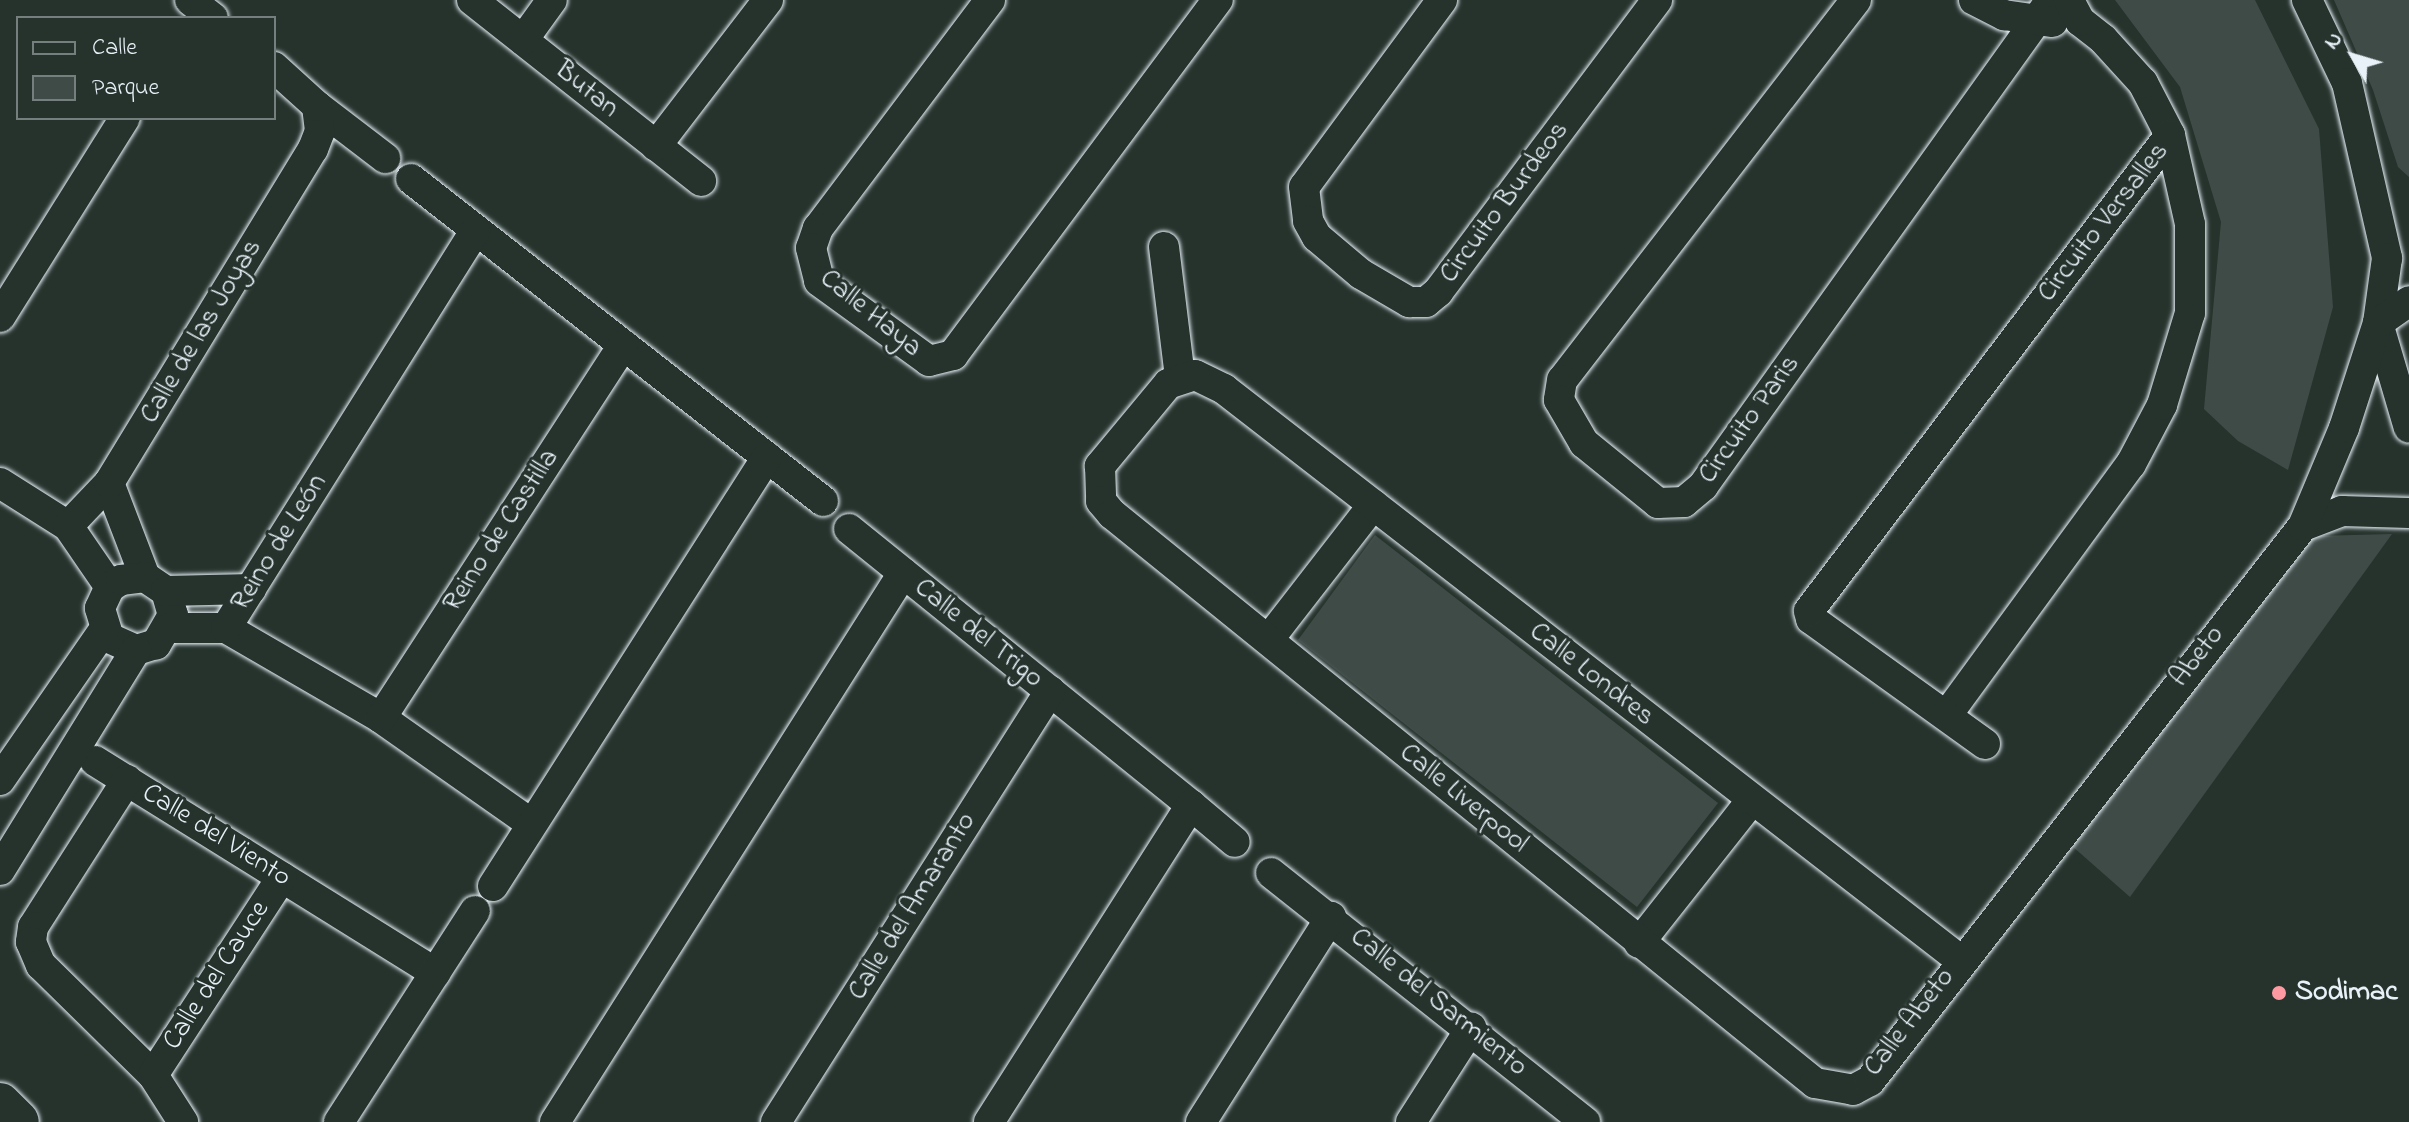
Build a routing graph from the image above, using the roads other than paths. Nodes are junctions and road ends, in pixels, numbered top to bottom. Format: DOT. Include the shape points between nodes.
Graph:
graph roads {
  1 [pos="472,0"];
  2 [pos="552,0"];
  3 [pos="768,0"];
  4 [pos="990,0"];
  5 [pos="1218,0"];
  6 [pos="1442,0"];
  7 [pos="1657,0"];
  8 [pos="1856,0"];
  9 [pos="1974,0"];
  10 [pos="2307,0"];
  11 [pos="2044,11"];
  12 [pos="2074,11"];
  13 [pos="523,40"];
  14 [pos="276,69"];
  15 [pos="317,106"];
  16 [pos="124,120"];
  17 [pos="2170,135"];
  18 [pos="656,146"];
  19 [pos="385,158"];
  20 [pos="411,179"];
  21 [pos="701,181"];
  22 [pos="475,231"];
  23 [pos="1164,247"];
  24 [pos="2387,258"];
  25 [pos="2409,286"];
  26 [pos="2409,301"];
  27 [pos="0,317"];
  28 [pos="2378,323"];
  29 [pos="623,345"];
  30 [pos="1180,378"];
  31 [pos="2409,428"];
  32 [pos="767,457"];
  33 [pos="0,483"];
  34 [pos="109,483"];
  35 [pos="823,501"];
  36 [pos="1373,505"];
  37 [pos="2409,513"];
  38 [pos="68,526"];
  39 [pos="2303,526"];
  40 [pos="849,529"];
  41 [pos="903,573"];
  42 [pos="156,584"];
  43 [pos="110,587"];
  44 [pos="251,589"];
  45 [pos="170,628"];
  46 [pos="226,628"];
  47 [pos="104,630"];
  48 [pos="1269,639"];
  49 [pos="136,650"];
  50 [pos="1050,691"];
  51 [pos="1947,715"];
  52 [pos="381,718"];
  53 [pos="1985,744"];
  54 [pos="95,761"];
  55 [pos="0,780"];
  56 [pos="127,780"];
  57 [pos="1752,800"];
  58 [pos="1191,805"];
  59 [pos="532,824"];
  60 [pos="1235,842"];
  61 [pos="0,870"];
  62 [pos="1271,873"];
  63 [pos="282,877"];
  64 [pos="493,886"];
  65 [pos="475,911"];
  66 [pos="1331,917"];
  67 [pos="1639,943"];
  68 [pos="1959,959"];
  69 [pos="435,973"];
  70 [pos="1471,1028"];
  71 [pos="153,1075"];
  72 [pos="1815,1083"];
  73 [pos="0,1104"];
  74 [pos="18,1122"];
  75 [pos="183,1122"];
  76 [pos="339,1122"];
  77 [pos="555,1122"];
  78 [pos="776,1122"];
  79 [pos="989,1122"];
  80 [pos="1201,1122"];
  81 [pos="1411,1122"];
  82 [pos="1585,1122"];
  1 -- 13 [label="street, Butan"];
  2 -- 13 [label="street"];
  3 -- 18 [label="street"];
  4 -- 5 [label="street, Calle Haya" via="818,228 811,248 819,281 929,361 953,355"];
  6 -- 7 [label="street, Circuito Burdeos" via="1304,187 1308,221 1317,237 1361,274 1409,302 1426,302 1438,292"];
  8 -- 11 [label="street, Circuito Paris" via="1562,380 1559,400 1584,443 1658,503 1684,502 1703,486"];
  9 -- 11 [label="street" via="2004,15"];
  10 -- 24 [label="street" via="2347,83"];
  11 -- 12 [label="street"];
  12 -- 17 [label="street" via="2124,59"];
  13 -- 18 [label="street, Butan"];
  14 -- 15 [label="street"];
  15 -- 19 [label="street"];
  15 -- 34 [label="street, Calle de las Joyas" via="320,131 313,149"];
  16 -- 27 [label="street"];
  17 -- 51 [label="street, Circuito Versalles" via="2193,260 2190,313 2162,405 2131,464"];
  17 -- 51 [label="street, Circuito Versalles" via="1809,611 1811,619"];
  18 -- 21 [label="street, Butan"];
  20 -- 22 [label="street"];
  22 -- 29 [label="street"];
  22 -- 44 [label="street, Reino de León"];
  23 -- 30 [label="street"];
  24 -- 25 [label="street"];
  24 -- 28 [label="street"];
  26 -- 28 [label="street"];
  28 -- 31 [label="street"];
  28 -- 39 [label="street, Abeto" via="2344,428"];
  29 -- 32 [label="street"];
  29 -- 52 [label="street, Reino de Castilla"];
  30 -- 36 [label="street, Calle Londres" via="1195,375 1224,389"];
  30 -- 48 [label="street, Calle Liverpool" via="1168,384 1100,466 1101,501"];
  32 -- 35 [label="street"];
  32 -- 59 [label="street"];
  33 -- 38 [label="street"];
  34 -- 38 [label="street, Calle de las Joyas"];
  34 -- 42 [label="street"];
  36 -- 48 [label="street"];
  36 -- 57 [label="street, Calle Londres"];
  37 -- 39 [label="street" via="2342,511"];
  38 -- 43 [label="street"];
  39 -- 68 [label="street, Abeto"];
  40 -- 41 [label="street"];
  41 -- 50 [label="street, Calle del Trigo"];
  41 -- 77 [label="street, Calle del Trigo"];
  42 -- 43 [label="street" via="133,576"];
  42 -- 44 [label="street"];
  42 -- 45 [label="street" via="172,603"];
  43 -- 47 [label="street" via="100,608"];
  44 -- 46 [label="street, Reino de León"];
  45 -- 46 [label="street"];
  45 -- 49 [label="street" via="156,644"];
  46 -- 52 [label="street, Reino de León"];
  47 -- 49 [label="street" via="117,644"];
  47 -- 55 [label="street"];
  48 -- 67 [label="street, Calle Liverpool"];
  49 -- 61 [label="street"];
  50 -- 58 [label="street, Calle del Trigo"];
  50 -- 78 [label="street, Calle del Amaranto"];
  51 -- 53 [label="street"];
  52 -- 59 [label="street, Reino de León"];
  54 -- 56 [label="street"];
  56 -- 63 [label="street, Calle del Viento"];
  56 -- 71 [label="street, Calle del Viento" via="33,927 31,942 41,965"];
  57 -- 67 [label="street"];
  57 -- 68 [label="street, Calle Londres"];
  58 -- 60 [label="street, Calle del Trigo"];
  58 -- 79 [label="street"];
  59 -- 64 [label="street"];
  62 -- 66 [label="street"];
  63 -- 69 [label="street, Calle del Viento"];
  63 -- 71 [label="street, Calle del Cauce"];
  65 -- 69 [label="street"];
  66 -- 70 [label="street, Calle del Sarmiento"];
  66 -- 80 [label="street, Calle del Sarmiento"];
  67 -- 72 [label="street, Calle Liverpool"];
  68 -- 72 [label="street, Calle Abeto" via="1870,1081 1845,1091"];
  69 -- 76 [label="street"];
  70 -- 81 [label="street"];
  70 -- 82 [label="street, Calle del Sarmiento"];
  71 -- 75 [label="street, Calle del Viento"];
  73 -- 74 [label="street"];
}
